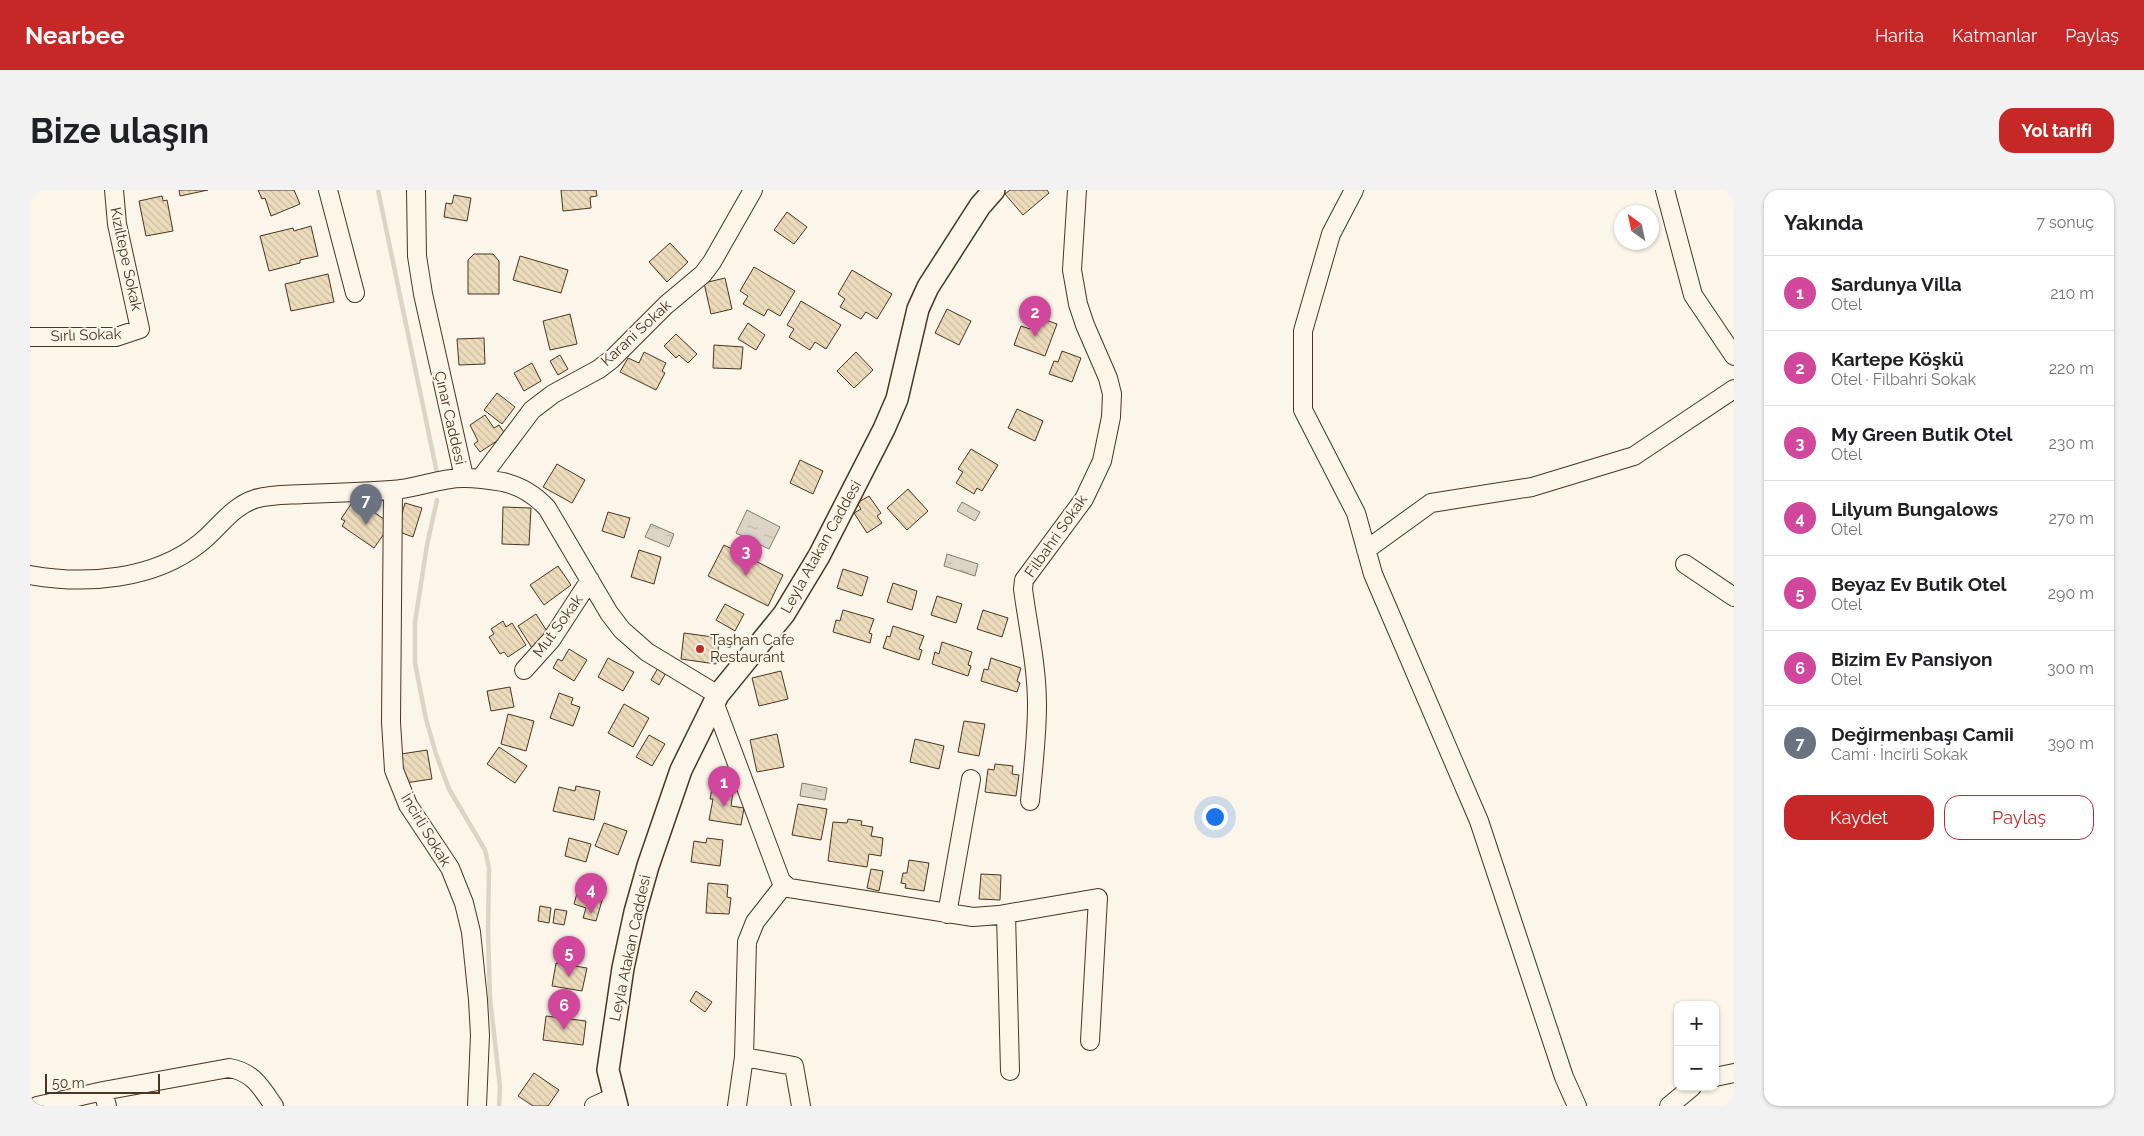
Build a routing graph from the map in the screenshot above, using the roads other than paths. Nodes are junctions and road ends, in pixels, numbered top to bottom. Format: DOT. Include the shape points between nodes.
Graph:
graph roads {
  1 [pos="114,190"];
  2 [pos="328,190"];
  3 [pos="416,190"];
  4 [pos="753,190"];
  5 [pos="994,190"];
  6 [pos="1077,190"];
  7 [pos="1354,190"];
  8 [pos="1665,190"];
  9 [pos="355,293"];
  10 [pos="140,329"];
  11 [pos="30,337"];
  12 [pos="1734,356"];
  13 [pos="1734,389"];
  14 [pos="472,478"];
  15 [pos="393,490"];
  16 [pos="1366,550"];
  17 [pos="1685,564"];
  18 [pos="30,575"];
  19 [pos="590,580"];
  20 [pos="1734,597"];
  21 [pos="524,670"];
  22 [pos="716,698"];
  23 [pos="971,779"];
  24 [pos="1030,801"];
  25 [pos="784,885"];
  26 [pos="948,914"];
  27 [pos="1006,914"];
  28 [pos="1090,1041"];
  29 [pos="744,1057"];
  30 [pos="1010,1071"];
  31 [pos="1687,1091"];
  32 [pos="105,1098"];
  33 [pos="615,1101"];
  34 [pos="37,1106"];
  35 [pos="274,1106"];
  36 [pos="477,1106"];
  37 [pos="594,1106"];
  38 [pos="737,1106"];
  39 [pos="801,1106"];
  40 [pos="1577,1106"];
  41 [pos="1669,1106"];
  1 -- 10 [label="street, Kızıltepe Sokak" via="117,224"];
  2 -- 9 [label="street"];
  3 -- 14 [label="street, Çınar Caddesi" via="423,294"];
  4 -- 14 [label="street, Karani Sokak" via="703,274 666,305 612,359 532,410"];
  5 -- 22 [label="main road, Leyla Atakan Caddesi" via="980,206 928,287 918,309 894,406 820,556 784,614"];
  6 -- 24 [label="street, Filbahri Sokak" via="1072,270 1083,318 1108,378 1112,417 1102,461 1084,499 1024,580 1037,702"];
  7 -- 16 [label="street" via="1331,234 1302,331 1303,410 1356,513"];
  8 -- 12 [label="street" via="1693,295"];
  10 -- 11 [label="street, Sırlı Sokak" via="116,337"];
  13 -- 16 [label="street" via="1634,456 1532,487 1431,503"];
  14 -- 15 [label="street"];
  14 -- 19 [label="street, Çınar Caddesi" via="503,482 538,498 555,519"];
  15 -- 18 [label="street" via="267,496 242,505 188,552 148,569 89,580"];
  15 -- 36 [label="street, İncirli Sokak" via="391,738 394,770 403,796 450,868 464,903 471,932 478,1000"];
  16 -- 40 [label="street" via="1373,574 1479,821 1564,1077"];
  17 -- 20 [label="street"];
  19 -- 21 [label="street, Mut Sokak" via="551,640"];
  19 -- 22 [label="street, Çınar Caddesi" via="614,620 633,642"];
  22 -- 25 [label="street"];
  22 -- 33 [label="main road, Leyla Atakan Caddesi" via="675,787 635,912 609,1057 608,1070"];
  23 -- 26 [label="street"];
  25 -- 26 [label="street"];
  25 -- 29 [label="street" via="755,922 747,942"];
  26 -- 27 [label="street" via="973,917"];
  27 -- 28 [label="street" via="1098,898"];
  27 -- 30 [label="street"];
  29 -- 38 [label="street"];
  29 -- 39 [label="street" via="794,1066"];
  31 -- 41 [label="street"];
  32 -- 34 [label="street"];
  32 -- 35 [label="street" via="229,1068 251,1076"];
  33 -- 37 [label="street"];
}
